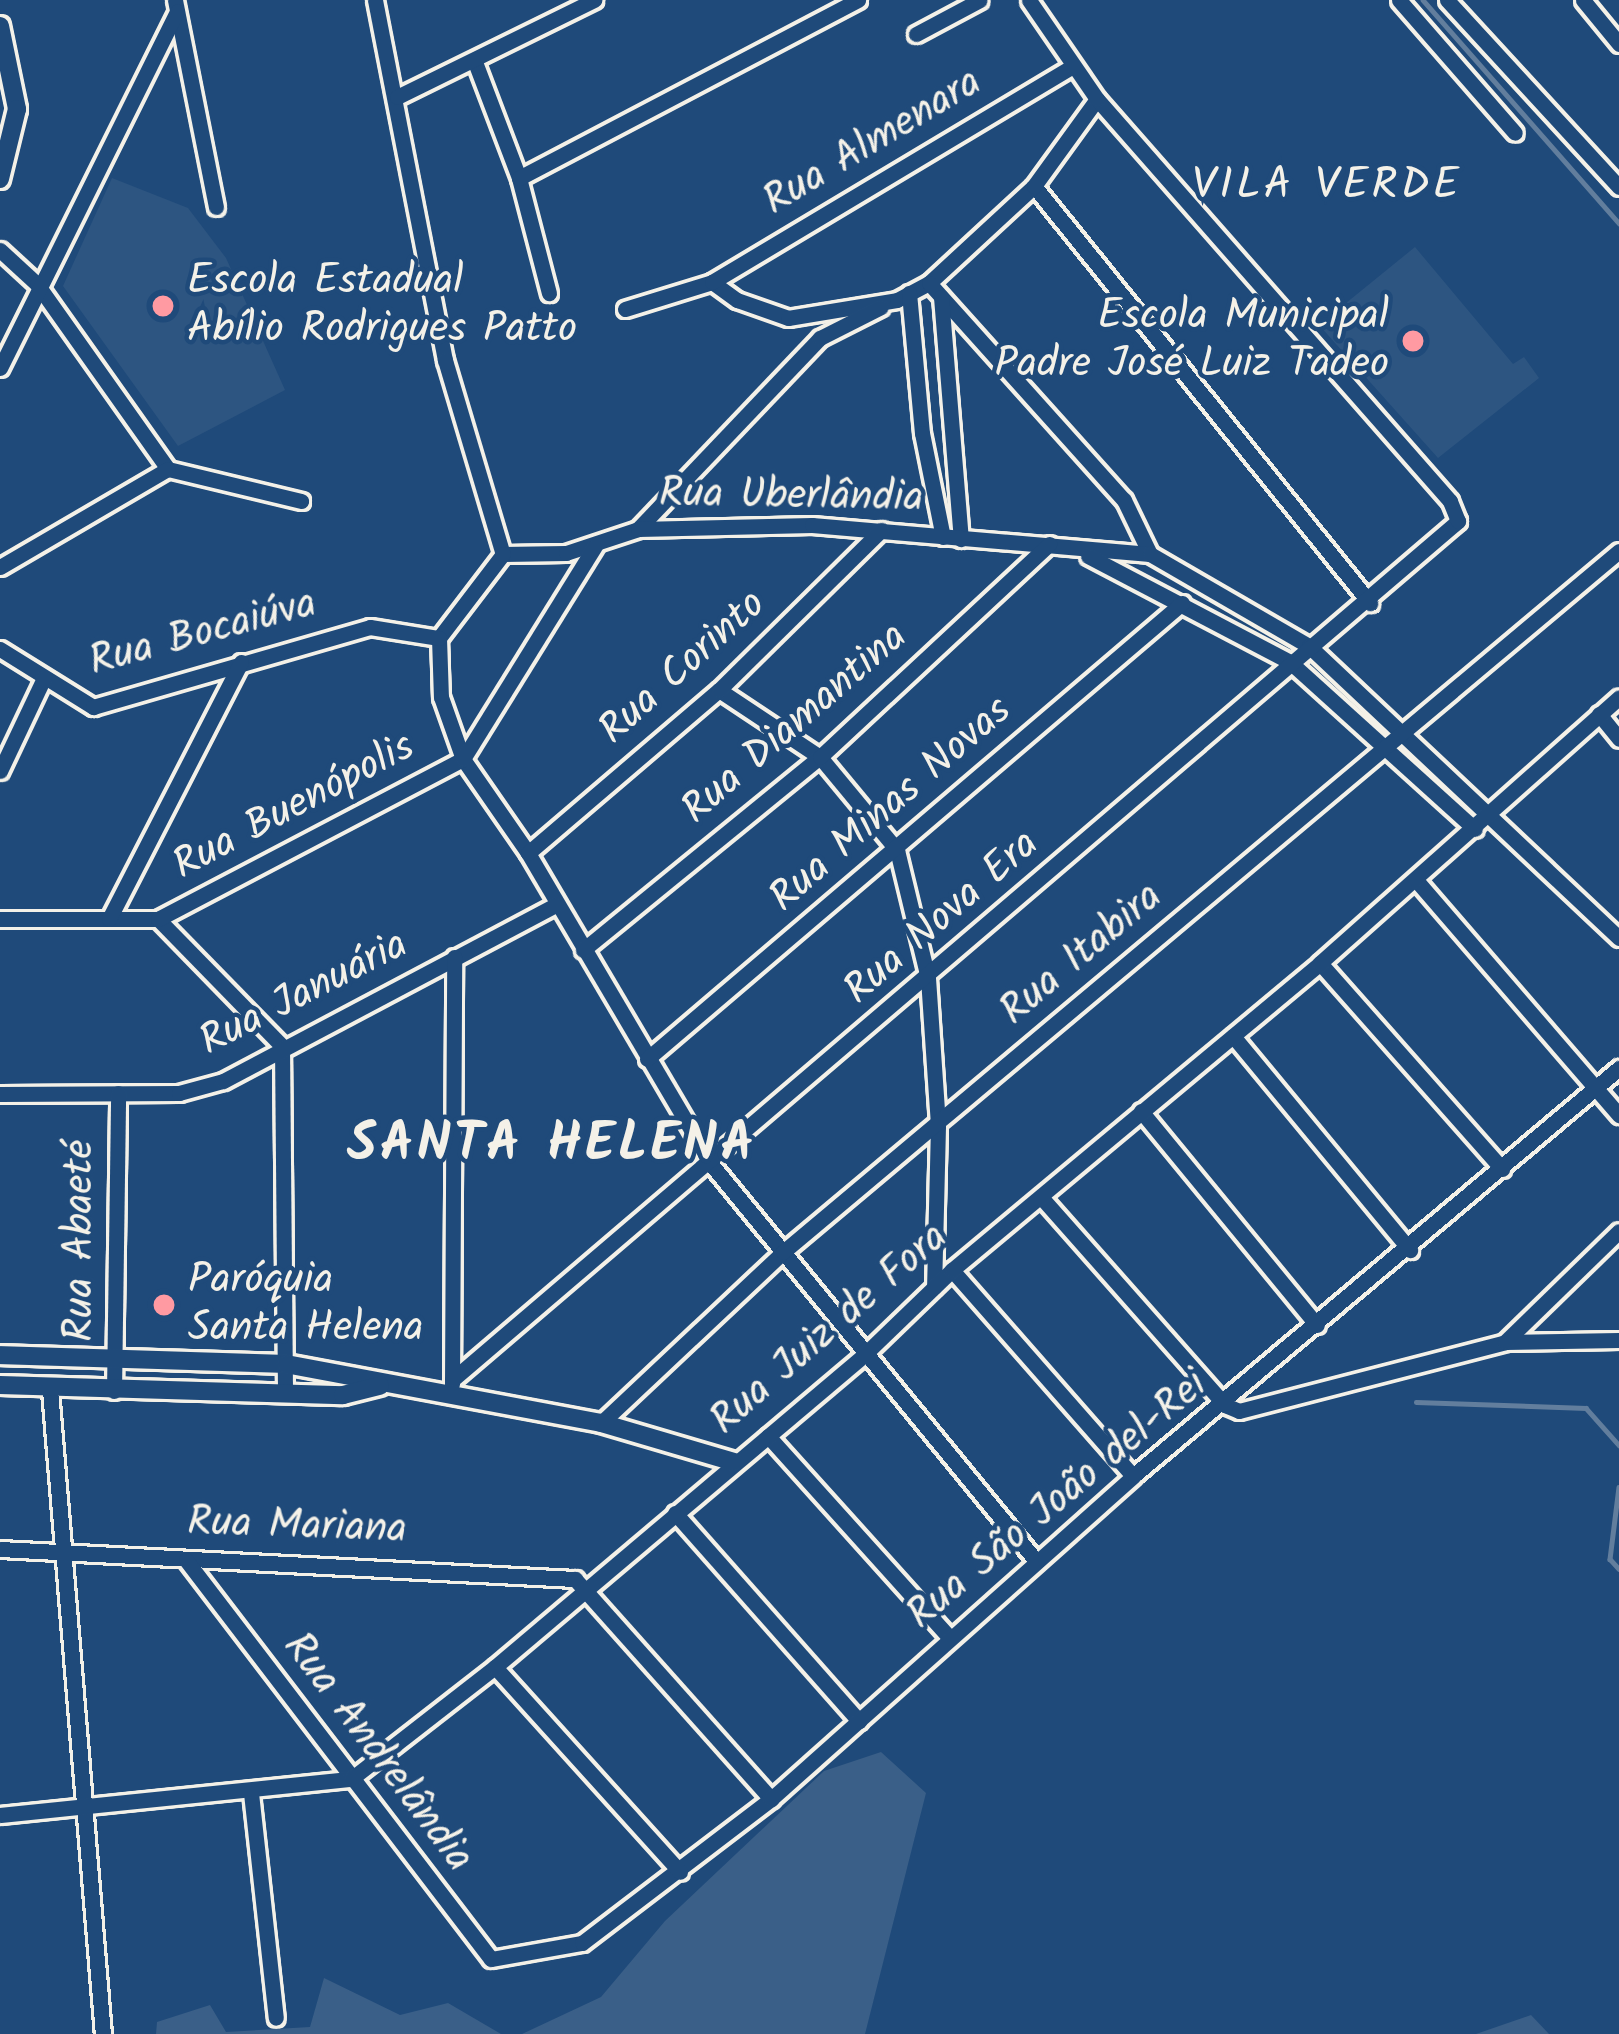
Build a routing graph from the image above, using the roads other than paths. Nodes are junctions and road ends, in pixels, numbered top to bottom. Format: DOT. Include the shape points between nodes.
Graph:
graph roads {
  1 [pos="376,0"];
  2 [pos="594,0"];
  3 [pos="858,0"];
  4 [pos="980,0"];
  5 [pos="1029,0"];
  6 [pos="1399,0"];
  7 [pos="1448,0"];
  8 [pos="1583,0"];
  9 [pos="176,5"];
  10 [pos="0,26"];
  11 [pos="916,34"];
  12 [pos="1619,44"];
  13 [pos="475,62"];
  14 [pos="1071,67"];
  15 [pos="397,97"];
  16 [pos="1097,99"];
  17 [pos="8,105"];
  18 [pos="1515,133"];
  19 [pos="519,178"];
  20 [pos="0,179"];
  21 [pos="1034,186"];
  22 [pos="1619,188"];
  23 [pos="216,206"];
  24 [pos="0,250"];
  25 [pos="712,282"];
  26 [pos="37,284"];
  27 [pos="935,290"];
  28 [pos="548,292"];
  29 [pos="903,297"];
  30 [pos="625,309"];
  31 [pos="0,368"];
  32 [pos="168,469"];
  33 [pos="301,501"];
  34 [pos="638,529"];
  35 [pos="881,530"];
  36 [pos="943,537"];
  37 [pos="962,539"];
  38 [pos="1048,544"];
  39 [pos="595,546"];
  40 [pos="1619,550"];
  41 [pos="1080,552"];
  42 [pos="503,554"];
  43 [pos="1150,554"];
  44 [pos="0,567"];
  45 [pos="1182,603"];
  46 [pos="1370,603"];
  47 [pos="440,638"];
  48 [pos="1309,646"];
  49 [pos="0,650"];
  50 [pos="241,662"];
  51 [pos="1290,662"];
  52 [pos="44,678"];
  53 [pos="719,690"];
  54 [pos="1619,698"];
  55 [pos="1599,714"];
  56 [pos="1403,731"];
  57 [pos="1619,740"];
  58 [pos="1384,745"];
  59 [pos="820,757"];
  60 [pos="463,759"];
  61 [pos="0,771"];
  62 [pos="1493,813"];
  63 [pos="1475,829"];
  64 [pos="897,850"];
  65 [pos="528,853"];
  66 [pos="1416,880"];
  67 [pos="556,905"];
  68 [pos="0,919"];
  69 [pos="110,919"];
  70 [pos="158,919"];
  71 [pos="1619,938"];
  72 [pos="584,950"];
  73 [pos="454,957"];
  74 [pos="1320,963"];
  75 [pos="928,978"];
  76 [pos="1233,1036"];
  77 [pos="282,1046"];
  78 [pos="647,1059"];
  79 [pos="1619,1068"];
  80 [pos="1595,1089"];
  81 [pos="118,1093"];
  82 [pos="0,1094"];
  83 [pos="1141,1111"];
  84 [pos="1619,1115"];
  85 [pos="938,1126"];
  86 [pos="711,1164"];
  87 [pos="1502,1169"];
  88 [pos="1041,1197"];
  89 [pos="1619,1231"];
  90 [pos="1410,1250"];
  91 [pos="783,1252"];
  92 [pos="952,1270"];
  93 [pos="934,1287"];
  94 [pos="1317,1325"];
  95 [pos="1619,1340"];
  96 [pos="1504,1342"];
  97 [pos="0,1355"];
  98 [pos="863,1356"];
  99 [pos="116,1360"];
  100 [pos="286,1364"];
  101 [pos="0,1385"];
  102 [pos="380,1386"];
  103 [pos="451,1386"];
  104 [pos="50,1390"];
  105 [pos="113,1391"];
  106 [pos="285,1394"];
  107 [pos="1225,1406"];
  108 [pos="601,1424"];
  109 [pos="768,1436"];
  110 [pos="734,1462"];
  111 [pos="1133,1476"];
  112 [pos="675,1514"];
  113 [pos="0,1549"];
  114 [pos="58,1552"];
  115 [pos="186,1560"];
  116 [pos="1037,1562"];
  117 [pos="588,1586"];
  118 [pos="950,1638"];
  119 [pos="496,1667"];
  120 [pos="859,1721"];
  121 [pos="351,1779"];
  122 [pos="251,1793"];
  123 [pos="771,1798"];
  124 [pos="88,1808"];
  125 [pos="0,1815"];
  126 [pos="680,1872"];
  127 [pos="526,1959"];
  128 [pos="276,2018"];
  129 [pos="104,2034"];
  1 -- 15 [label="street"];
  2 -- 13 [label="street"];
  3 -- 19 [label="street"];
  4 -- 11 [label="street"];
  5 -- 14 [label="street"];
  6 -- 18 [label="street"];
  7 -- 22 [label="street"];
  8 -- 12 [label="street"];
  9 -- 23 [label="street"];
  9 -- 26 [label="street"];
  10 -- 17 [label="street"];
  13 -- 15 [label="street"];
  13 -- 19 [label="street"];
  14 -- 16 [label="street"];
  14 -- 25 [label="street, Rua Almenara"];
  15 -- 42 [label="street" via="445,360"];
  16 -- 21 [label="street"];
  16 -- 46 [label="street, Rua Nova Era" via="1450,501 1456,526"];
  17 -- 20 [label="street"];
  19 -- 28 [label="street"];
  21 -- 27 [label="street"];
  21 -- 46 [label="street"];
  24 -- 26 [label="street"];
  25 -- 29 [label="street" via="788,318"];
  25 -- 30 [label="street, Rua Almenara"];
  26 -- 31 [label="street"];
  26 -- 32 [label="street"];
  27 -- 29 [label="street"];
  27 -- 37 [label="street"];
  27 -- 43 [label="street" via="1124,500"];
  29 -- 34 [label="street" via="820,338"];
  29 -- 36 [label="street"];
  32 -- 33 [label="street"];
  32 -- 44 [label="street"];
  34 -- 35 [label="street, Rua Uberlândia"];
  34 -- 39 [label="street, Rua Uberlândia"];
  35 -- 36 [label="street, Rua Uberlândia"];
  35 -- 53 [label="street, Rua Corinto"];
  36 -- 37 [label="street, Rua Uberlândia"];
  37 -- 38 [label="street, Rua Uberlândia"];
  38 -- 41 [label="street, Rua Uberlândia"];
  38 -- 59 [label="street, Rua Diamantina"];
  39 -- 42 [label="street, Rua Uberlândia"];
  39 -- 60 [label="street"];
  40 -- 56 [label="street, Rua Itabira"];
  41 -- 43 [label="street, Rua Uberlândia"];
  41 -- 45 [label="street, Rua Uberlândia"];
  42 -- 47 [label="street"];
  43 -- 48 [label="street, Rua Uberlândia"];
  45 -- 51 [label="street, Rua Uberlândia"];
  45 -- 64 [label="street, Rua Minas Novas"];
  46 -- 48 [label="street, Rua Nova Era"];
  47 -- 50 [label="street, Rua Bocaiúva" via="370,627"];
  47 -- 60 [label="street" via="441,697"];
  48 -- 51 [label="street, Rua Nova Era"];
  48 -- 56 [label="street, Rua Uberlândia"];
  49 -- 52 [label="street, Rua Bocaiúva"];
  50 -- 52 [label="street, Rua Bocaiúva" via="92,707"];
  50 -- 69 [label="street"];
  51 -- 58 [label="street, Rua Uberlândia"];
  51 -- 75 [label="street, Rua Nova Era"];
  52 -- 61 [label="street"];
  53 -- 59 [label="street"];
  53 -- 65 [label="street, Rua Corinto"];
  54 -- 55 [label="street, Rua Juiz de Fora"];
  55 -- 57 [label="street"];
  55 -- 62 [label="street, Rua Juiz de Fora"];
  56 -- 58 [label="street, Rua Itabira"];
  56 -- 62 [label="street, Rua Uberlândia"];
  58 -- 63 [label="street, Rua Uberlândia"];
  58 -- 85 [label="street, Rua Itabira"];
  59 -- 64 [label="street"];
  59 -- 72 [label="street, Rua Diamantina"];
  60 -- 65 [label="street"];
  60 -- 70 [label="street, Rua Buenópolis"];
  62 -- 63 [label="street, Rua Juiz de Fora"];
  62 -- 71 [label="street, Rua Uberlândia"];
  63 -- 66 [label="street, Rua Juiz de Fora"];
  64 -- 75 [label="street"];
  64 -- 78 [label="street, Rua Minas Novas"];
  65 -- 67 [label="street"];
  66 -- 74 [label="street, Rua Juiz de Fora"];
  66 -- 80 [label="street"];
  67 -- 72 [label="street"];
  67 -- 73 [label="street, Rua Januária"];
  68 -- 69 [label="street"];
  69 -- 70 [label="street"];
  70 -- 77 [label="street"];
  72 -- 78 [label="street"];
  73 -- 77 [label="street, Rua Januária"];
  73 -- 103 [label="street"];
  74 -- 76 [label="street, Rua Juiz de Fora"];
  74 -- 87 [label="street"];
  75 -- 85 [label="street"];
  75 -- 86 [label="street, Rua Nova Era"];
  76 -- 83 [label="street, Rua Juiz de Fora"];
  76 -- 90 [label="street"];
  77 -- 81 [label="street, Rua Januária" via="200,1088"];
  77 -- 100 [label="street"];
  78 -- 86 [label="street"];
  79 -- 80 [label="street, Rua São João del-Rei"];
  80 -- 84 [label="street"];
  80 -- 87 [label="street, Rua São João del-Rei"];
  81 -- 82 [label="street, Rua Januária"];
  81 -- 99 [label="street, Rua Abaeté"];
  83 -- 88 [label="street, Rua Juiz de Fora"];
  83 -- 94 [label="street"];
  85 -- 91 [label="street, Rua Itabira"];
  85 -- 93 [label="street"];
  86 -- 91 [label="street"];
  86 -- 103 [label="street, Rua Nova Era"];
  87 -- 90 [label="street, Rua São João del-Rei"];
  88 -- 92 [label="street, Rua Juiz de Fora"];
  88 -- 107 [label="street"];
  89 -- 96 [label="street"];
  90 -- 94 [label="street, Rua São João del-Rei"];
  91 -- 98 [label="street"];
  91 -- 108 [label="street, Rua Itabira"];
  92 -- 93 [label="street, Rua Juiz de Fora"];
  92 -- 111 [label="street"];
  93 -- 98 [label="street, Rua Juiz de Fora"];
  94 -- 107 [label="street, Rua São João del-Rei"];
  95 -- 96 [label="street"];
  96 -- 107 [label="street" via="1254,1409"];
  97 -- 99 [label="street"];
  98 -- 109 [label="street, Rua Juiz de Fora"];
  98 -- 116 [label="street"];
  99 -- 100 [label="street"];
  99 -- 105 [label="street, Rua Abaeté"];
  100 -- 102 [label="street"];
  100 -- 106 [label="street"];
  101 -- 104 [label="street"];
  102 -- 103 [label="street"];
  102 -- 106 [label="street"];
  103 -- 108 [label="street"];
  104 -- 105 [label="street"];
  104 -- 114 [label="street"];
  105 -- 106 [label="street"];
  107 -- 111 [label="street, Rua São João del-Rei"];
  108 -- 110 [label="street"];
  109 -- 110 [label="street, Rua Juiz de Fora"];
  109 -- 118 [label="street"];
  110 -- 112 [label="street, Rua Juiz de Fora"];
  111 -- 116 [label="street, Rua São João del-Rei"];
  112 -- 117 [label="street, Rua Juiz de Fora"];
  112 -- 120 [label="street"];
  113 -- 114 [label="street, Rua Mariana"];
  114 -- 115 [label="street, Rua Mariana"];
  114 -- 124 [label="street"];
  115 -- 117 [label="street, Rua Mariana" via="534,1571"];
  115 -- 121 [label="street, Rua Andrelândia"];
  116 -- 118 [label="street, Rua São João del-Rei"];
  117 -- 119 [label="street, Rua Juiz de Fora"];
  117 -- 123 [label="street"];
  118 -- 120 [label="street, Rua São João del-Rei"];
  119 -- 121 [label="street, Rua Juiz de Fora"];
  119 -- 126 [label="street"];
  120 -- 123 [label="street, Rua São João del-Rei"];
  121 -- 122 [label="street, Rua Juiz de Fora"];
  121 -- 127 [label="street, Rua Andrelândia" via="476,1945 491,1959"];
  122 -- 124 [label="street, Rua Juiz de Fora"];
  122 -- 128 [label="street"];
  123 -- 126 [label="street, Rua São João del-Rei"];
  124 -- 125 [label="street, Rua Juiz de Fora"];
  124 -- 129 [label="street"];
  126 -- 127 [label="street, Rua São João del-Rei" via="582,1943"];
}
